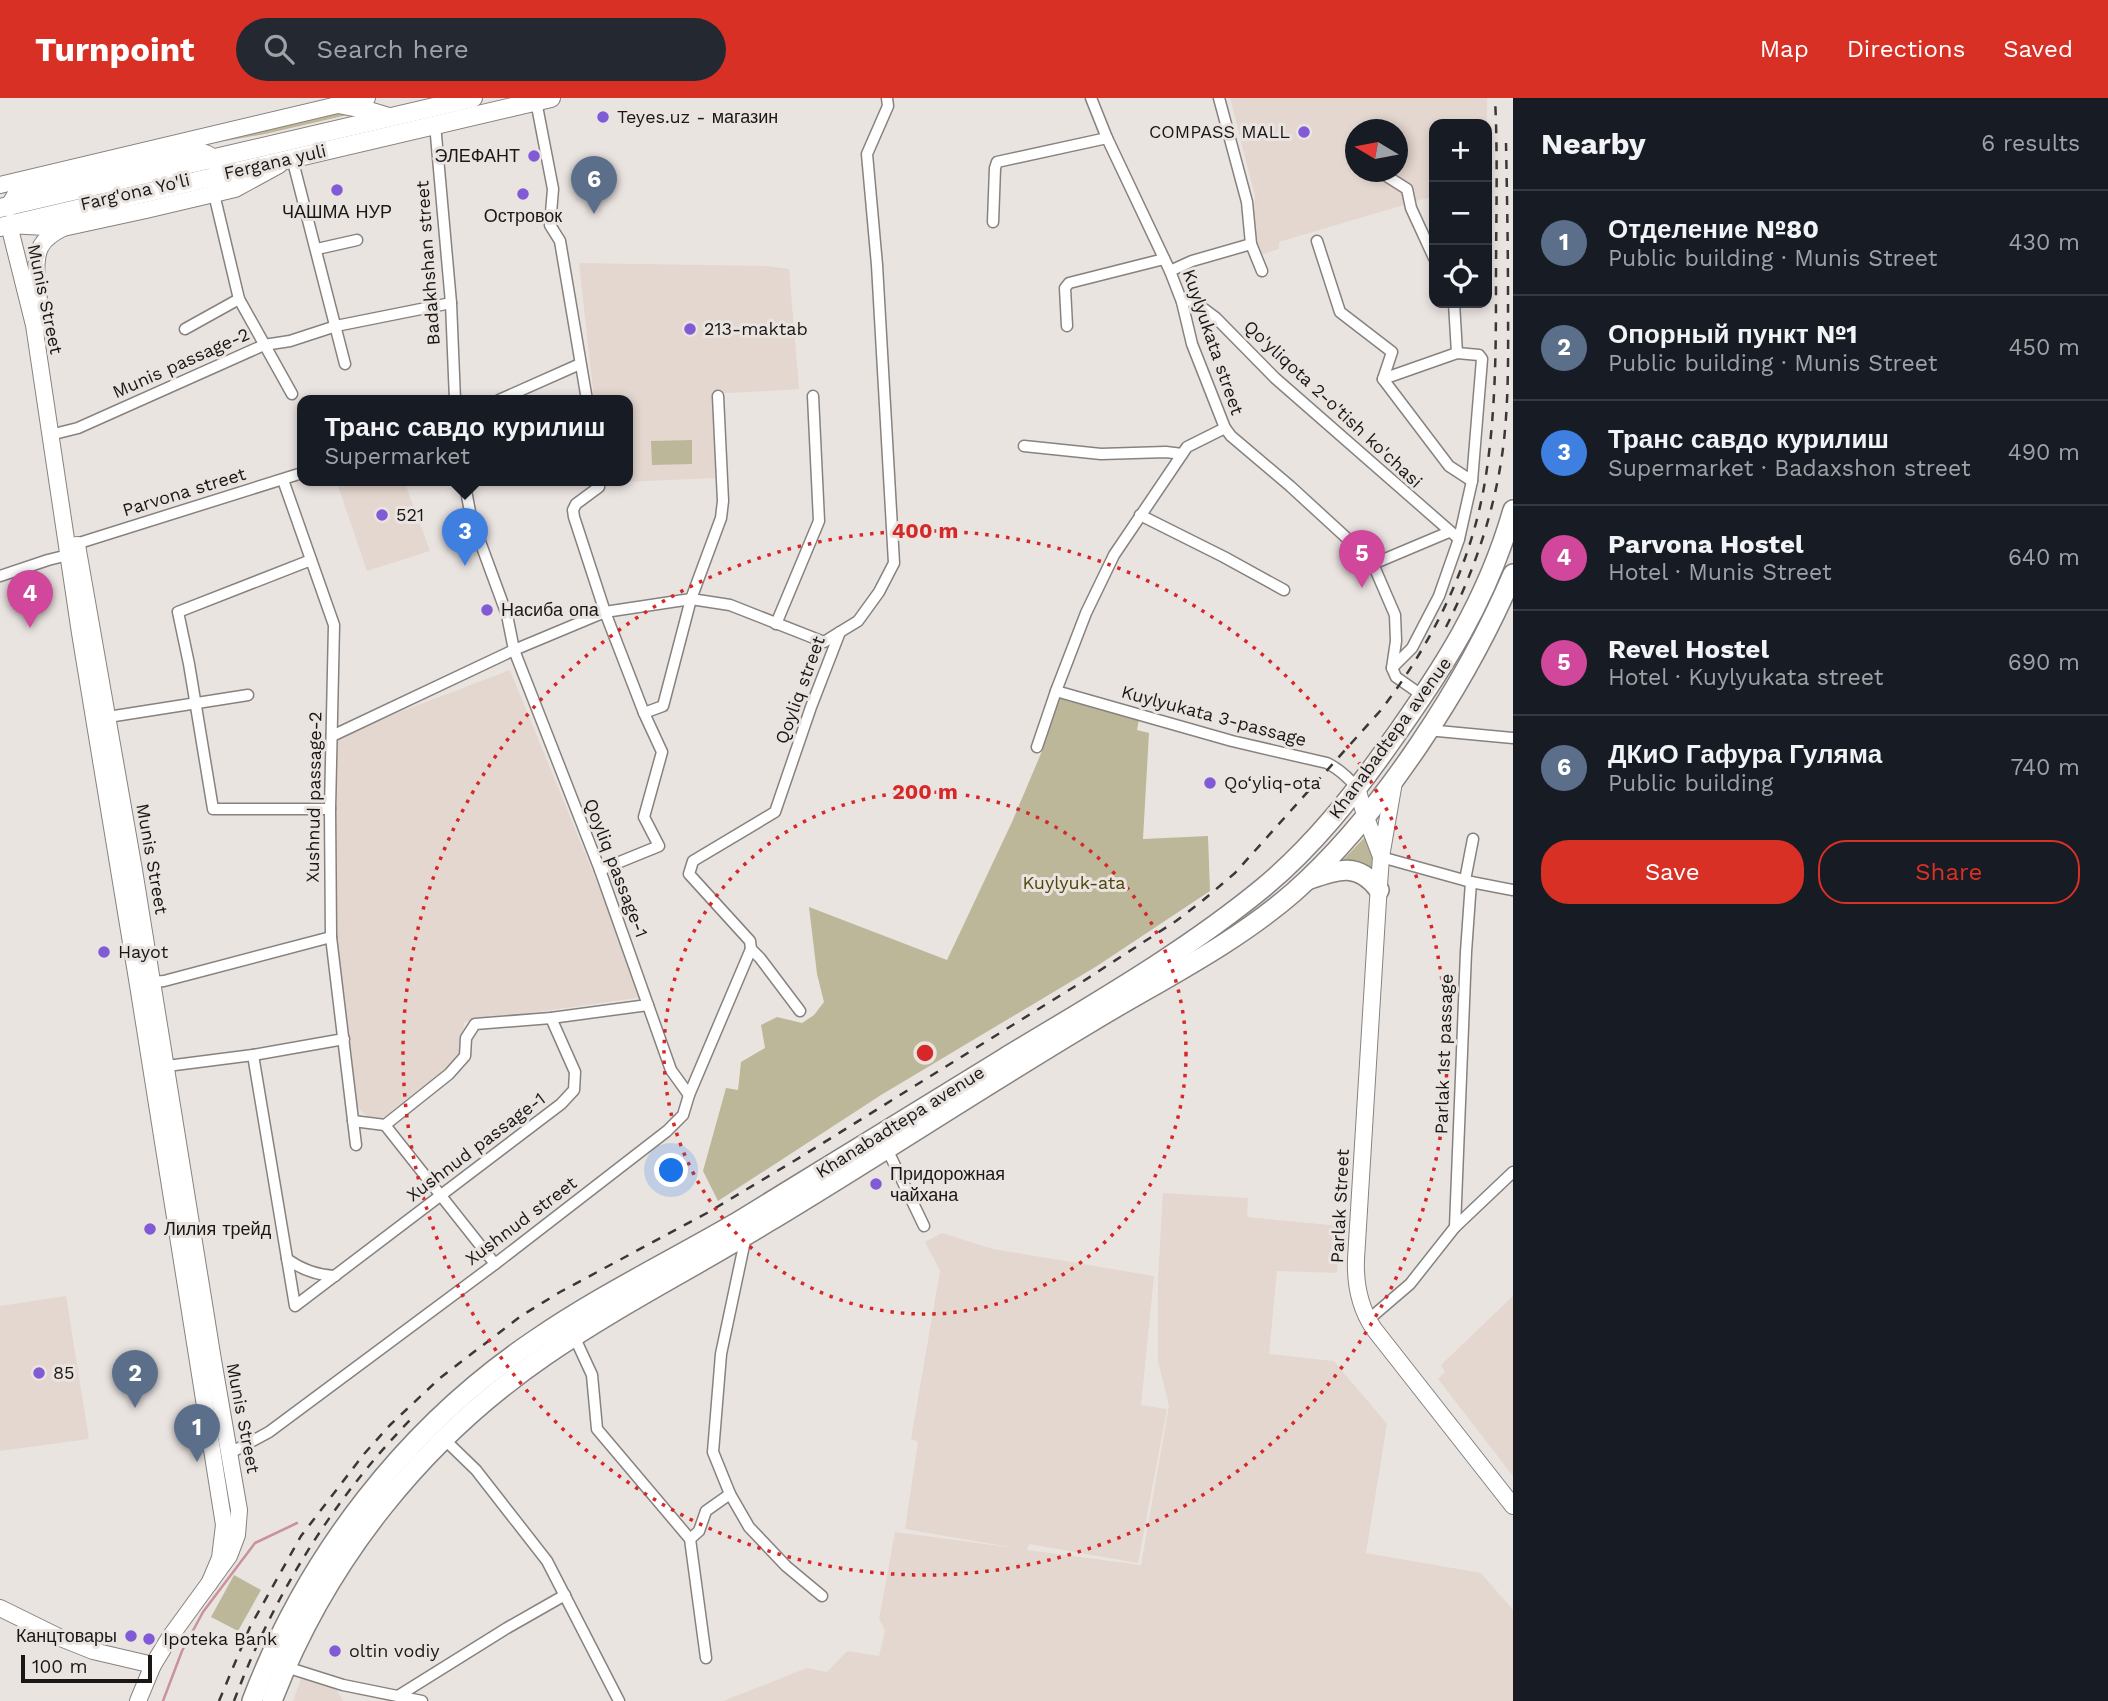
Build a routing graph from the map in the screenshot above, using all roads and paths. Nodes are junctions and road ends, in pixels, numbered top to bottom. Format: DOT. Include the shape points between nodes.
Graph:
graph roads {
  1 [pos="473,98"];
  2 [pos="887,98"];
  3 [pos="1091,98"];
  4 [pos="1219,98"];
  5 [pos="544,100"];
  6 [pos="366,101"];
  7 [pos="338,104"];
  8 [pos="389,117"];
  9 [pos="435,124"];
  10 [pos="338,129"];
  11 [pos="1107,138"];
  12 [pos="292,158"];
  13 [pos="217,167"];
  14 [pos="1,179"];
  15 [pos="1396,182"];
  16 [pos="25,184"];
  17 [pos="214,194"];
  18 [pos="5,207"];
  19 [pos="993,222"];
  20 [pos="5,226"];
  21 [pos="63,228"];
  22 [pos="357,240"];
  23 [pos="1317,241"];
  24 [pos="1251,244"];
  25 [pos="1429,247"];
  26 [pos="317,249"];
  27 [pos="1164,259"];
  28 [pos="1170,271"];
  29 [pos="1262,271"];
  30 [pos="239,299"];
  31 [pos="1182,302"];
  32 [pos="450,303"];
  33 [pos="1454,308"];
  34 [pos="336,326"];
  35 [pos="1067,326"];
  36 [pos="185,329"];
  37 [pos="264,345"];
  38 [pos="1457,353"];
  39 [pos="345,364"];
  40 [pos="580,364"];
  41 [pos="1383,379"];
  42 [pos="292,394"];
  43 [pos="455,395"];
  44 [pos="510,395"];
  45 [pos="586,395"];
  46 [pos="718,396"];
  47 [pos="813,396"];
  48 [pos="1225,428"];
  49 [pos="55,435"];
  50 [pos="1024,446"];
  51 [pos="1182,454"];
  52 [pos="297,475"];
  53 [pos="283,480"];
  54 [pos="1472,481"];
  55 [pos="465,486"];
  56 [pos="599,486"];
  57 [pos="1513,510"];
  58 [pos="1140,515"];
  59 [pos="1449,532"];
  60 [pos="1459,539"];
  61 [pos="72,550"];
  62 [pos="311,560"];
  63 [pos="1373,564"];
  64 [pos="1513,574"];
  65 [pos="0,576"];
  66 [pos="1284,590"];
  67 [pos="691,599"];
  68 [pos="605,612"];
  69 [pos="776,624"];
  70 [pos="840,632"];
  71 [pos="514,650"];
  72 [pos="1392,668"];
  73 [pos="1056,691"];
  74 [pos="248,695"];
  75 [pos="1423,696"];
  76 [pos="196,703"];
  77 [pos="644,713"];
  78 [pos="108,716"];
  79 [pos="1427,730"];
  80 [pos="332,736"];
  81 [pos="1513,738"];
  82 [pos="1037,747"];
  83 [pos="107,753"];
  84 [pos="1396,774"];
  85 [pos="1357,788"];
  86 [pos="330,809"];
  87 [pos="1365,815"];
  88 [pos="1473,839"];
  89 [pos="1381,857"];
  90 [pos="600,870"];
  91 [pos="1306,880"];
  92 [pos="1468,881"];
  93 [pos="1379,890"];
  94 [pos="1513,890"];
  95 [pos="331,937"];
  96 [pos="755,953"];
  97 [pos="146,983"];
  98 [pos="648,1005"];
  99 [pos="800,1011"];
  100 [pos="551,1018"];
  101 [pos="344,1039"];
  102 [pos="253,1055"];
  103 [pos="167,1066"];
  104 [pos="689,1095"];
  105 [pos="353,1121"];
  106 [pos="385,1125"];
  107 [pos="883,1142"];
  108 [pos="356,1145"];
  109 [pos="1513,1172"];
  110 [pos="440,1196"];
  111 [pos="924,1226"];
  112 [pos="1455,1227"];
  113 [pos="746,1236"];
  114 [pos="287,1259"];
  115 [pos="495,1264"];
  116 [pos="335,1276"];
  117 [pos="1368,1320"];
  118 [pos="574,1336"];
  119 [pos="206,1361"];
  120 [pos="218,1432"];
  121 [pos="444,1439"];
  122 [pos="230,1453"];
  123 [pos="730,1494"];
  124 [pos="1513,1506"];
  125 [pos="690,1539"];
  126 [pos="209,1584"];
  127 [pos="565,1595"];
  128 [pos="822,1596"];
  129 [pos="0,1608"];
  130 [pos="705,1658"];
  131 [pos="153,1665"];
  132 [pos="286,1667"];
  133 [pos="398,1696"];
  134 [pos="138,1701"];
  135 [pos="252,1701"];
  136 [pos="272,1701"];
  137 [pos="422,1701"];
  138 [pos="619,1701"];
  1 -- 8 [label="main road, Fergana yuli"];
  2 -- 70 [label="street, Qoyliq street" via="888,106 867,153 894,563 858,621"];
  3 -- 11 [label="street, Kuylyukata street"];
  4 -- 24 [label="street" via="1247,202"];
  5 -- 9 [label="main road, Fergana yuli"];
  5 -- 40 [label="street" via="553,189 550,225 561,240"];
  6 -- 7 [label="main road"];
  6 -- 8 [label="main road"];
  6 -- 10 [label="main road"];
  7 -- 16 [label="street"];
  8 -- 10 [label="main road, Fergana yuli"];
  9 -- 12 [label="main road, Fergana yuli"];
  9 -- 32 [label="street, Badakhshan street"];
  10 -- 13 [label="main road, Fergana yuli"];
  11 -- 19 [label="street" via="997,162"];
  11 -- 27 [label="street, Kuylyukata street"];
  12 -- 13 [label="main road, Fergana yuli"];
  12 -- 17 [label="street, Farg'ona Yo'li" via="235,189"];
  12 -- 26 [label="street"];
  13 -- 16 [label="main road" via="201,151 189,151"];
  13 -- 17 [label="main road"];
  13 -- 18 [label="main road, Fergana yuli"];
  13 -- 20 [label="main road, Fergana yuli"];
  14 -- 16 [label="street"];
  15 -- 25 [label="street" via="1406,189"];
  16 -- 18 [label="main road"];
  17 -- 21 [label="street, Farg'ona Yo'li"];
  17 -- 30 [label="street"];
  18 -- 20 [label="main road"];
  20 -- 21 [label="street, Farg'ona Yo'li"];
  20 -- 49 [label="street, Munis Street" via="34,325"];
  21 -- 49 [label="street, Munis Street" via="42,244 37,261"];
  22 -- 26 [label="street"];
  23 -- 41 [label="street" via="1340,312 1392,352"];
  24 -- 28 [label="street"];
  24 -- 29 [label="street"];
  26 -- 34 [label="street"];
  27 -- 28 [label="street, Kuylyukata street"];
  27 -- 35 [label="street" via="1069,283 1065,288"];
  28 -- 31 [label="street, Kuylyukata street"];
  30 -- 36 [label="street"];
  30 -- 37 [label="street"];
  31 -- 48 [label="street, Kuylyukata street" via="1192,344"];
  31 -- 59 [label="street, Qo'yliqota 2-o'tish ko'chasi" via="1192,300 1216,318 1275,378"];
  32 -- 34 [label="street, Munis passage-2"];
  32 -- 43 [label="street, Badakhshan street"];
  33 -- 38 [label="street"];
  34 -- 37 [label="street, Munis passage-2"];
  34 -- 39 [label="street"];
  37 -- 42 [label="street"];
  37 -- 49 [label="street, Munis passage-2"];
  38 -- 41 [label="street"];
  38 -- 54 [label="street" via="1482,359"];
  40 -- 44 [label="street"];
  40 -- 45 [label="street"];
  41 -- 54 [label="street" via="1448,466"];
  46 -- 67 [label="street" via="721,518"];
  47 -- 69 [label="street" via="819,522"];
  48 -- 51 [label="street"];
  48 -- 63 [label="street, Kuylyukata street"];
  49 -- 61 [label="street, Munis Street"];
  50 -- 51 [label="street" via="1093,453"];
  51 -- 58 [label="street"];
  52 -- 53 [label="street, Parvona street"];
  53 -- 61 [label="street, Parvona street"];
  53 -- 62 [label="street, Xushnud passage-2"];
  54 -- 60 [label="street"];
  55 -- 71 [label="street, Qoyliq passage-1" via="471,517 508,615"];
  56 -- 68 [label="street" via="573,510"];
  57 -- 75 [label="highway, Khanabadtepa avenue" via="1475,611"];
  58 -- 66 [label="street"];
  58 -- 73 [label="street" via="1102,577"];
  59 -- 60 [label="street, Qo'yliqota 2-o'tish ko'chasi"];
  59 -- 63 [label="street"];
  60 -- 72 [label="street" via="1439,596 1412,648"];
  61 -- 65 [label="street, Parvona street"];
  61 -- 78 [label="street, Munis Street"];
  61 -- 83 [label="street, Munis Street"];
  62 -- 76 [label="street" via="178,612"];
  62 -- 80 [label="street, Xushnud passage-2" via="334,625"];
  63 -- 72 [label="street, Kuylyukata street" via="1395,615"];
  64 -- 79 [label="highway, Khanabadtepa avenue" via="1480,642"];
  67 -- 68 [label="street"];
  67 -- 69 [label="street" via="730,605"];
  67 -- 77 [label="street" via="663,706"];
  68 -- 71 [label="street"];
  68 -- 77 [label="street"];
  69 -- 70 [label="street" via="824,642"];
  70 -- 96 [label="street, Qoyliq street" via="775,812 693,861 689,874 750,941"];
  71 -- 80 [label="street"];
  71 -- 90 [label="street, Qoyliq passage-1"];
  72 -- 75 [label="street" via="1396,677"];
  73 -- 82 [label="street"];
  73 -- 85 [label="street, Kuylyukata 3-passage" via="1328,764"];
  74 -- 76 [label="street"];
  75 -- 85 [label="highway, Khanabadtepa avenue"];
  76 -- 78 [label="street"];
  76 -- 86 [label="street" via="213,809"];
  77 -- 90 [label="street" via="662,752 644,817 659,846"];
  78 -- 83 [label="street, Munis Street"];
  79 -- 81 [label="street"];
  79 -- 84 [label="highway, Khanabadtepa avenue"];
  80 -- 86 [label="street, Xushnud passage-2"];
  83 -- 97 [label="street, Munis Street"];
  84 -- 87 [label="highway, Khanabadtepa avenue"];
  84 -- 89 [label="street, Parlak Street"];
  85 -- 87 [label="street, Parlak Street"];
  85 -- 107 [label="highway, Khanabadtepa avenue" via="1296,858 1220,921"];
  86 -- 95 [label="street, Xushnud passage-2"];
  87 -- 89 [label="street, Parlak Street"];
  87 -- 91 [label="highway, Khanabadtepa avenue"];
  88 -- 92 [label="street, Parlak 1st passage"];
  89 -- 92 [label="street"];
  89 -- 93 [label="street, Parlak Street"];
  90 -- 98 [label="street, Qoyliq passage-1"];
  91 -- 93 [label="highway" via="1351,870 1364,874"];
  91 -- 107 [label="highway, Khanabadtepa avenue" via="1238,933"];
  92 -- 94 [label="street"];
  92 -- 112 [label="street, Parlak 1st passage"];
  93 -- 117 [label="street, Parlak Street" via="1355,1266 1359,1299"];
  95 -- 97 [label="street"];
  95 -- 101 [label="street, Xushnud passage-2"];
  96 -- 99 [label="street, Qoyliq street"];
  96 -- 104 [label="street, Xushnud street"];
  97 -- 103 [label="street, Munis Street"];
  97 -- 119 [label="street, Munis Street"];
  98 -- 100 [label="street"];
  98 -- 104 [label="street, Qoyliq passage-1" via="671,1070"];
  100 -- 106 [label="street" via="475,1024 466,1038 465,1056 449,1074"];
  100 -- 110 [label="street, Xushnud passage-1" via="575,1072 574,1090"];
  101 -- 102 [label="street"];
  101 -- 105 [label="street, Xushnud passage-2"];
  102 -- 103 [label="street"];
  102 -- 114 [label="street, Xushnud passage-1"];
  103 -- 119 [label="street, Munis Street"];
  104 -- 115 [label="street, Xushnud street" via="683,1115 667,1131"];
  105 -- 106 [label="street"];
  105 -- 108 [label="street, Xushnud passage-2"];
  106 -- 110 [label="street"];
  107 -- 111 [label="street"];
  107 -- 113 [label="highway, Khanabadtepa avenue"];
  107 -- 135 [label="highway, Khanabadtepa avenue" via="554,1327 450,1408 396,1463 332,1544 285,1626"];
  109 -- 112 [label="street"];
  110 -- 115 [label="street"];
  110 -- 116 [label="street, Xushnud passage-1"];
  112 -- 117 [label="street" via="1410,1284"];
  113 -- 118 [label="highway, Khanabadtepa avenue"];
  113 -- 123 [label="street" via="721,1354 713,1452"];
  114 -- 116 [label="street" via="298,1268"];
  114 -- 116 [label="street, Xushnud passage-1" via="295,1306"];
  115 -- 122 [label="street, Xushnud street" via="269,1432"];
  117 -- 124 [label="street, Parlak Street"];
  118 -- 121 [label="highway, Khanabadtepa avenue" via="524,1370"];
  118 -- 125 [label="street" via="592,1375 597,1429"];
  119 -- 120 [label="street, Munis Street"];
  120 -- 122 [label="street, Munis Street"];
  120 -- 126 [label="street, Munis Street" via="224,1525 220,1558"];
  121 -- 127 [label="street" via="476,1470 547,1561"];
  121 -- 132 [label="highway, Khanabadtepa avenue" via="397,1488 350,1550 317,1603"];
  122 -- 126 [label="street, Munis Street" via="239,1524 229,1556"];
  123 -- 125 [label="street" via="706,1511 699,1531"];
  123 -- 128 [label="street" via="749,1527"];
  125 -- 130 [label="street"];
  126 -- 131 [label="street, Munis Street"];
  127 -- 133 [label="street"];
  127 -- 138 [label="street"];
  129 -- 131 [label="street" via="86,1648"];
  131 -- 134 [label="street, Munis Street"];
  132 -- 133 [label="street"];
  132 -- 136 [label="highway, Khanabadtepa avenue"];
  133 -- 137 [label="street"];
}
